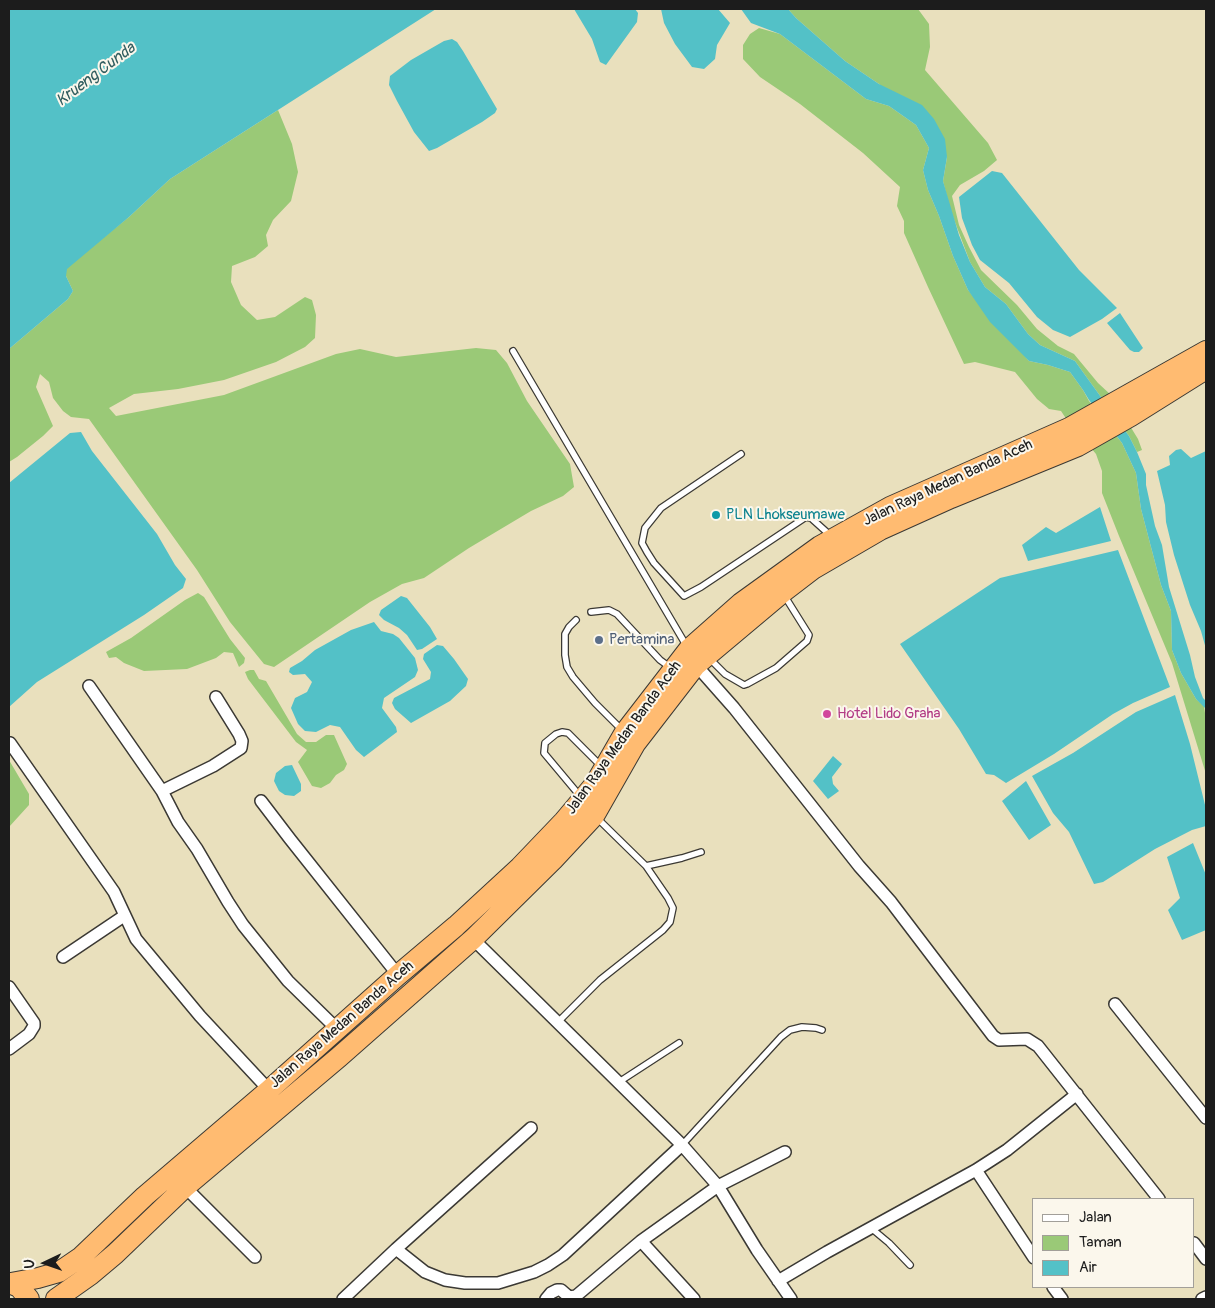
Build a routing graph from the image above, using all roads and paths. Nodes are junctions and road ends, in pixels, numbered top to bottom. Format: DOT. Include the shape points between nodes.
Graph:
graph roads {
  1 [pos="513,351"];
  2 [pos="1206,351"];
  3 [pos="1206,369"];
  4 [pos="1126,408"];
  5 [pos="741,454"];
  6 [pos="947,490"];
  7 [pos="834,539"];
  8 [pos="778,586"];
  9 [pos="591,612"];
  10 [pos="576,620"];
  11 [pos="697,657"];
  12 [pos="672,670"];
  13 [pos="89,686"];
  14 [pos="216,698"];
  15 [pos="630,738"];
  16 [pos="10,743"];
  17 [pos="603,768"];
  18 [pos="162,791"];
  19 [pos="583,800"];
  20 [pos="261,801"];
  21 [pos="594,816"];
  22 [pos="701,852"];
  23 [pos="646,866"];
  24 [pos="124,916"];
  25 [pos="473,939"];
  26 [pos="62,957"];
  27 [pos="398,975"];
  28 [pos="9,986"];
  29 [pos="1115,1004"];
  30 [pos="558,1022"];
  31 [pos="337,1029"];
  32 [pos="822,1030"];
  33 [pos="679,1043"];
  34 [pos="9,1050"];
  35 [pos="619,1082"];
  36 [pos="269,1090"];
  37 [pos="1077,1094"];
  38 [pos="1206,1118"];
  39 [pos="530,1128"];
  40 [pos="682,1145"];
  41 [pos="785,1152"];
  42 [pos="976,1170"];
  43 [pos="718,1186"];
  44 [pos="185,1187"];
  45 [pos="1158,1198"];
  46 [pos="871,1228"];
  47 [pos="641,1241"];
  48 [pos="1195,1244"];
  49 [pos="396,1249"];
  50 [pos="1032,1255"];
  51 [pos="255,1257"];
  52 [pos="1206,1259"];
  53 [pos="910,1265"];
  54 [pos="778,1281"];
  55 [pos="10,1283"];
  56 [pos="1054,1288"];
  57 [pos="581,1297"];
  58 [pos="1206,1297"];
  59 [pos="29,1299"];
  60 [pos="56,1299"];
  61 [pos="343,1299"];
  62 [pos="546,1299"];
  63 [pos="694,1299"];
  64 [pos="791,1299"];
  65 [pos="1062,1299"];
  66 [pos="1202,1299"];
  1 -- 11 [label="lane"];
  2 -- 4 [label="highway, Jalan Raya Medan Banda Aceh"];
  3 -- 4 [label="highway, Jalan Raya Medan Banda Aceh"];
  4 -- 6 [label="highway, Jalan Raya Medan Banda Aceh" via="1074,437"];
  5 -- 7 [label="lane" via="662,508 645,528 642,543 647,552 684,596 806,517"];
  6 -- 7 [label="highway, Jalan Raya Medan Banda Aceh" via="890,507"];
  6 -- 8 [label="highway, Jalan Raya Medan Banda Aceh" via="813,569"];
  7 -- 8 [label="highway, Jalan Raya Medan Banda Aceh" via="820,546"];
  8 -- 11 [label="highway, Jalan Raya Medan Banda Aceh" via="741,603"];
  8 -- 11 [label="lane" via="809,635 807,641 776,668 748,684 740,684"];
  9 -- 12 [label="lane" via="609,610 617,614"];
  10 -- 15 [label="lane" via="565,634 567,666 595,703"];
  11 -- 12 [label="highway, Jalan Raya Medan Banda Aceh"];
  11 -- 15 [label="highway, Jalan Raya Medan Banda Aceh"];
  11 -- 37 [label="street" via="993,1036 999,1040 1031,1040"];
  12 -- 15 [label="highway, Jalan Raya Medan Banda Aceh"];
  13 -- 18 [label="street"];
  14 -- 18 [label="street" via="239,734 241,748"];
  15 -- 17 [label="highway, Jalan Raya Medan Banda Aceh"];
  15 -- 21 [label="highway, Jalan Raya Medan Banda Aceh"];
  16 -- 24 [label="street" via="114,892"];
  17 -- 19 [label="highway, Jalan Raya Medan Banda Aceh"];
  17 -- 19 [label="lane" via="568,733 556,734 545,743 544,753"];
  18 -- 31 [label="street" via="243,925 288,981"];
  19 -- 27 [label="highway, Jalan Raya Medan Banda Aceh" via="520,867"];
  20 -- 27 [label="street"];
  21 -- 23 [label="lane"];
  21 -- 25 [label="highway, Jalan Raya Medan Banda Aceh"];
  22 -- 23 [label="lane"];
  23 -- 30 [label="lane" via="673,908 670,922 600,980"];
  24 -- 26 [label="street"];
  24 -- 36 [label="street" via="136,939 195,1010"];
  25 -- 30 [label="street"];
  25 -- 44 [label="highway, Jalan Raya Medan Banda Aceh"];
  27 -- 31 [label="highway, Jalan Raya Medan Banda Aceh"];
  28 -- 34 [label="street" via="34,1023 29,1034"];
  29 -- 38 [label="street"];
  30 -- 35 [label="street"];
  31 -- 36 [label="highway, Jalan Raya Medan Banda Aceh"];
  32 -- 40 [label="lane" via="802,1027 781,1036"];
  33 -- 35 [label="lane"];
  35 -- 40 [label="street"];
  36 -- 55 [label="highway, Jalan Raya Medan Banda Aceh" via="145,1196 75,1262 48,1276"];
  37 -- 42 [label="street" via="1026,1137"];
  37 -- 45 [label="street"];
  39 -- 49 [label="street"];
  40 -- 43 [label="street"];
  40 -- 49 [label="street" via="563,1255 534,1272 498,1283 465,1284 425,1272"];
  41 -- 43 [label="street"];
  42 -- 46 [label="street"];
  42 -- 50 [label="street"];
  43 -- 47 [label="street"];
  43 -- 54 [label="street"];
  44 -- 51 [label="street"];
  44 -- 60 [label="highway, Jalan Raya Medan Banda Aceh" via="115,1254"];
  46 -- 53 [label="lane"];
  46 -- 54 [label="street"];
  47 -- 57 [label="street"];
  47 -- 63 [label="street"];
  48 -- 52 [label="street"];
  49 -- 61 [label="street"];
  54 -- 64 [label="street"];
  55 -- 59 [label="highway" via="19,1286"];
  56 -- 65 [label="street"];
  57 -- 62 [label="street" via="569,1296 561,1290 554,1291"];
  58 -- 66 [label="street"];
}
